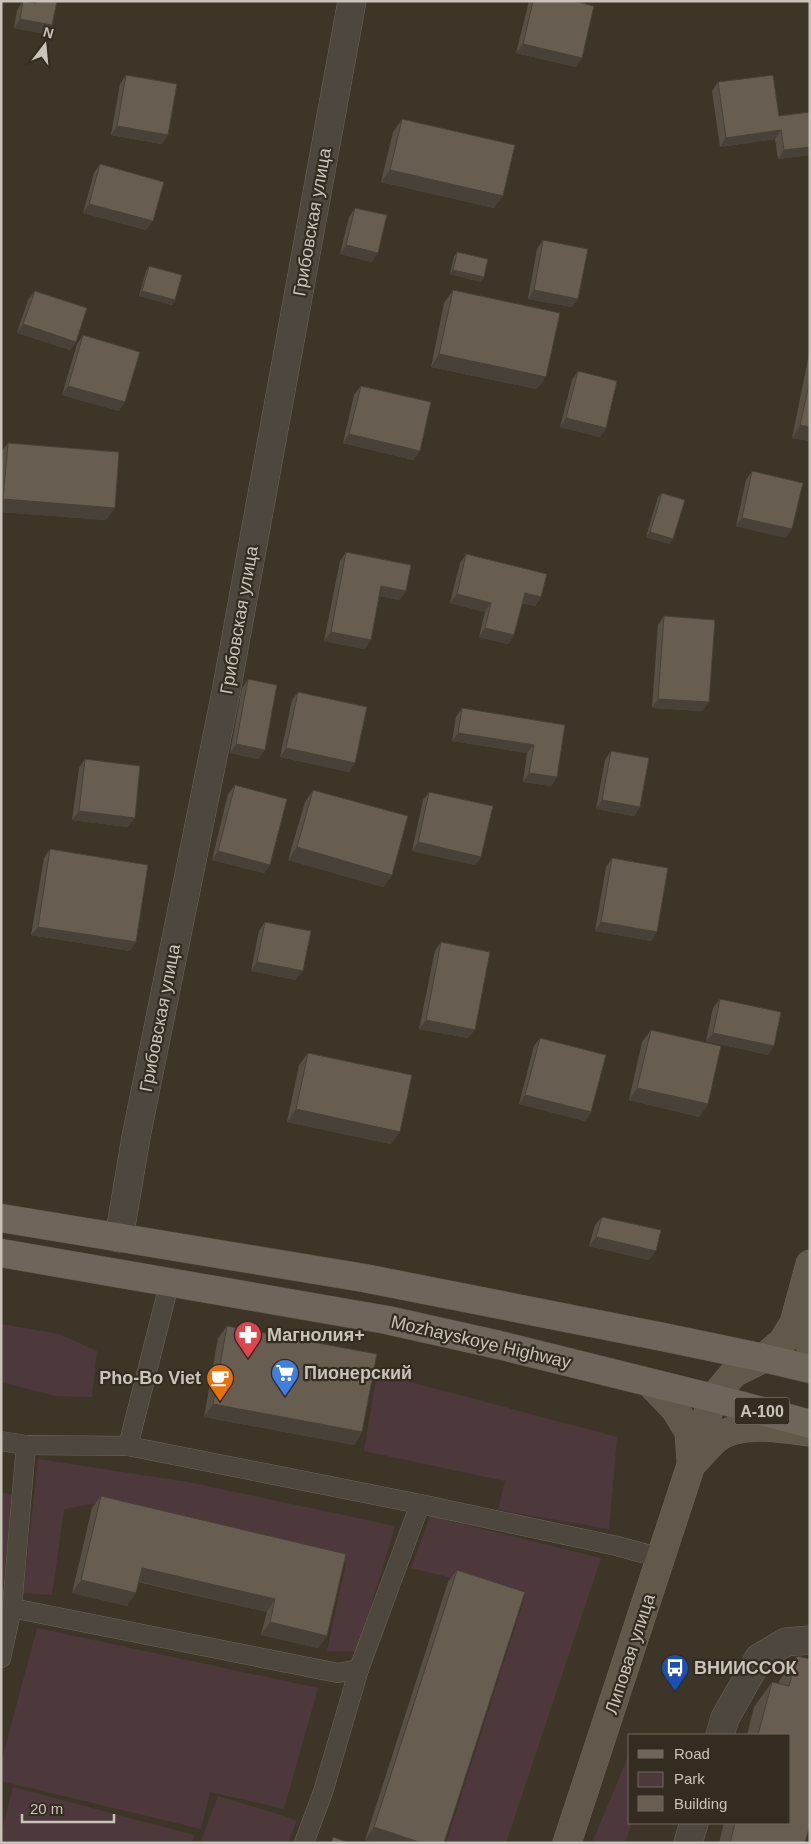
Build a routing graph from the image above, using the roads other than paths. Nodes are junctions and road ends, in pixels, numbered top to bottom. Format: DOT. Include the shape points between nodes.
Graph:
graph roads {
  1 [pos="352,1"];
  2 [pos="1,1218"];
  3 [pos="118,1238"];
  4 [pos="1,1253"];
  5 [pos="810,1264"];
  6 [pos="170,1281"];
  7 [pos="802,1333"];
  8 [pos="764,1358"];
  9 [pos="810,1369"];
  10 [pos="650,1383"];
  11 [pos="713,1398"];
  12 [pos="810,1424"];
  13 [pos="810,1432"];
  14 [pos="1,1441"];
  15 [pos="26,1445"];
  16 [pos="128,1446"];
  17 [pos="691,1465"];
  18 [pos="420,1504"];
  19 [pos="661,1558"];
  20 [pos="12,1608"];
  21 [pos="810,1640"];
  22 [pos="1,1658"];
  23 [pos="359,1669"];
  24 [pos="720,1734"];
  25 [pos="694,1824"];
  26 [pos="304,1843"];
  27 [pos="567,1843"];
  28 [pos="688,1843"];
  1 -- 3 [label="street, Грибовская улица" via="226,692"];
  2 -- 3 [label="main road"];
  3 -- 8 [label="main road" via="392,1283"];
  4 -- 6 [label="main road, Mozhayskoye Highway"];
  5 -- 7 [label="street, Липовая улица"];
  6 -- 10 [label="main road, Mozhayskoye Highway" via="387,1320"];
  6 -- 16 [label="lane"];
  7 -- 8 [label="street, Липовая улица" via="783,1341"];
  8 -- 9 [label="main road"];
  8 -- 11 [label="street, Липовая улица" via="734,1374"];
  10 -- 11 [label="main road, Mozhayskoye Highway"];
  10 -- 17 [label="street, Липовая улица" via="675,1409 689,1432"];
  11 -- 12 [label="main road, Mozhayskoye Highway / А-100"];
  11 -- 17 [label="street, Липовая улица"];
  13 -- 17 [label="street, Липовая улица" via="776,1428 737,1429 716,1439"];
  14 -- 15 [label="lane"];
  15 -- 16 [label="lane"];
  15 -- 20 [label="lane"];
  16 -- 18 [label="lane"];
  17 -- 19 [label="street, Липовая улица"];
  18 -- 19 [label="lane"];
  18 -- 23 [label="lane"];
  19 -- 27 [label="street, Липовая улица"];
  20 -- 22 [label="lane"];
  20 -- 23 [label="lane" via="338,1673"];
  21 -- 24 [label="street" via="786,1642 759,1658"];
  23 -- 26 [label="lane" via="323,1792"];
  25 -- 28 [label="street"];
}
